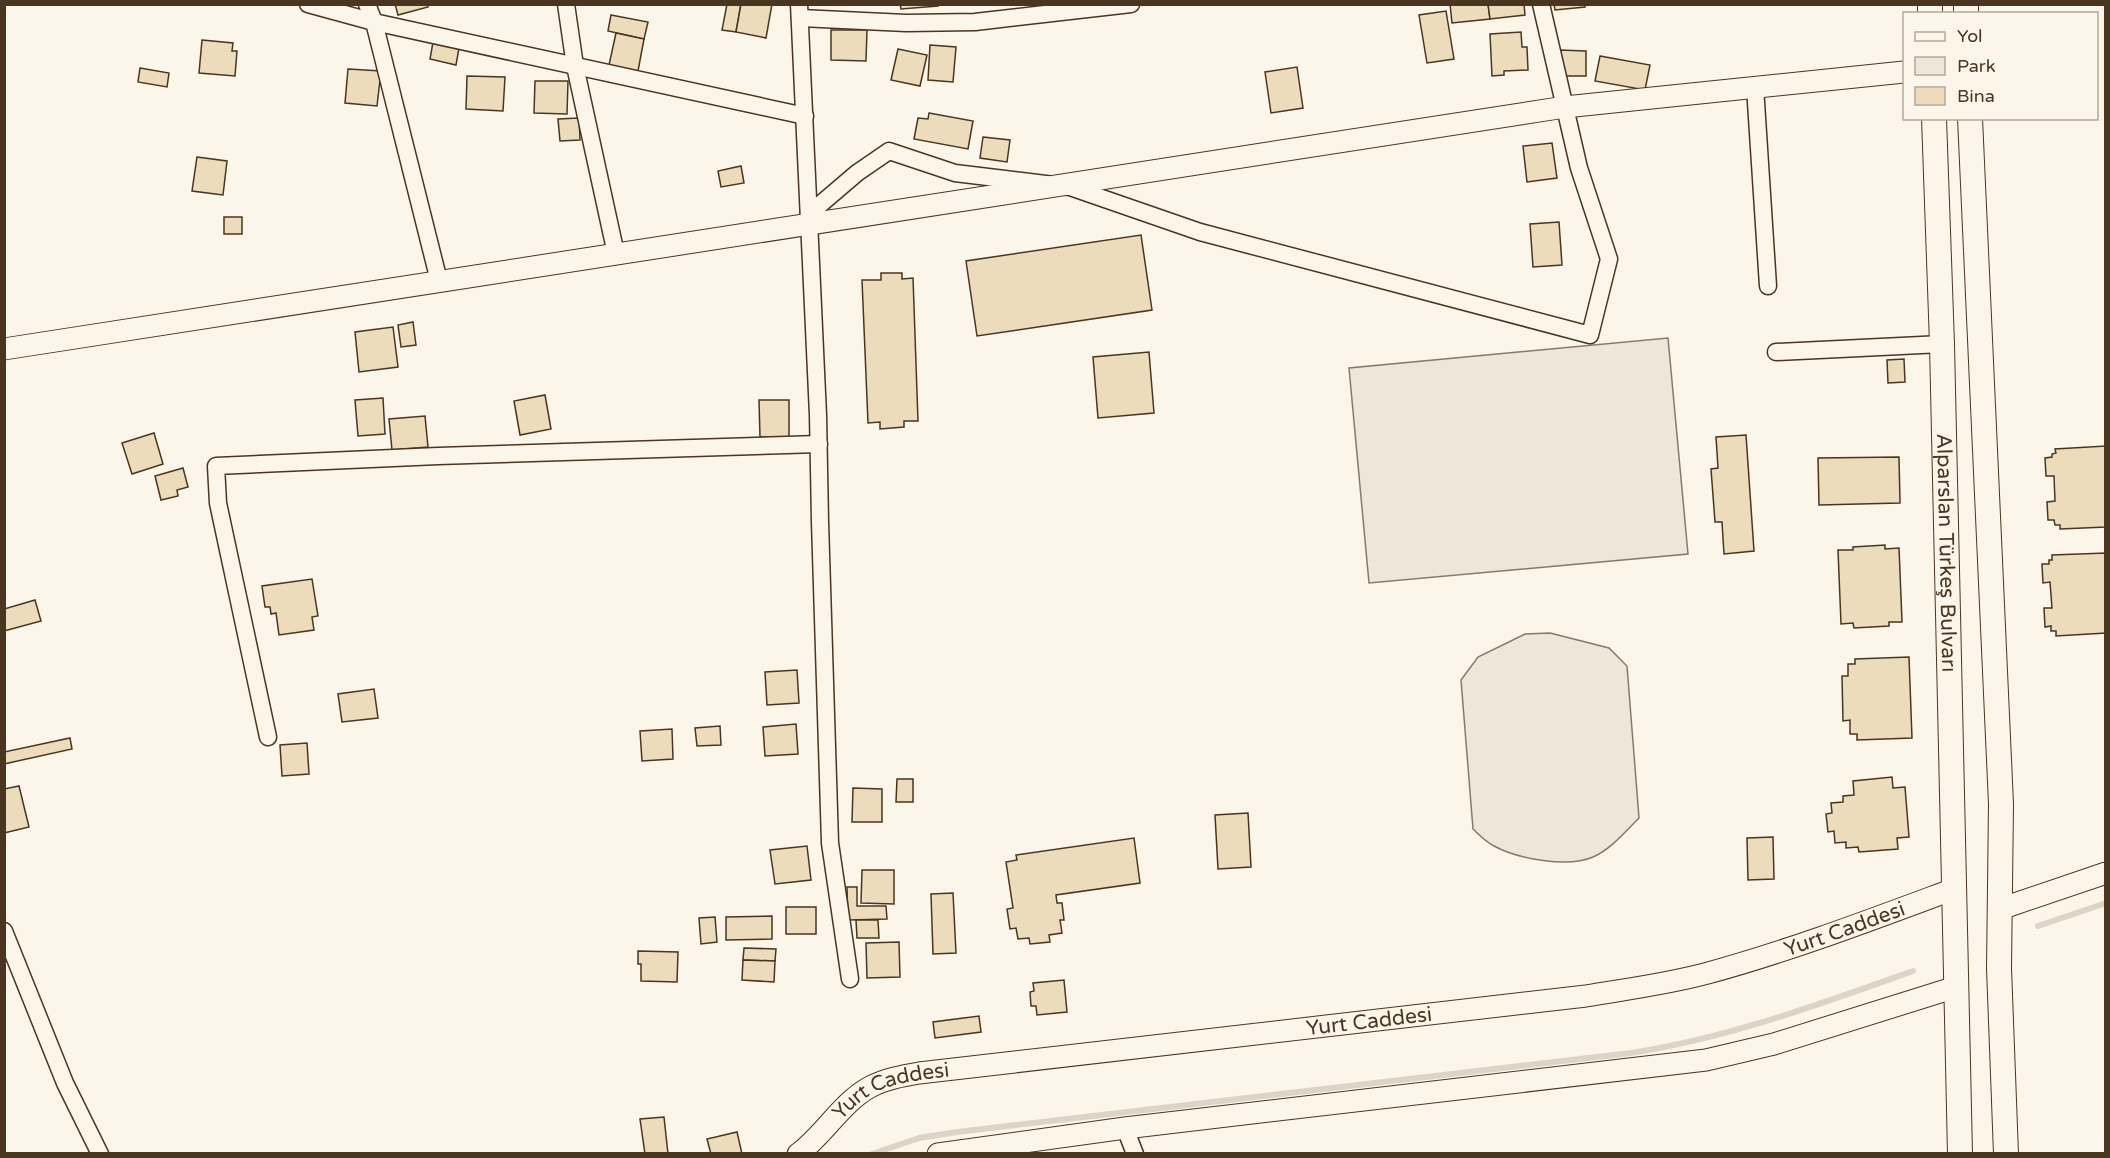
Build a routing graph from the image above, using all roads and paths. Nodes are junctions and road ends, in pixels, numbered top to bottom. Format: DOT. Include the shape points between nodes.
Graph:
graph roads {
  1 [pos="308,4"];
  2 [pos="367,4"];
  3 [pos="566,4"];
  4 [pos="972,4"];
  5 [pos="1131,4"];
  6 [pos="1541,4"];
  7 [pos="799,11"];
  8 [pos="374,22"];
  9 [pos="975,22"];
  10 [pos="575,66"];
  11 [pos="1903,72"];
  12 [pos="1755,87"];
  13 [pos="1565,107"];
  14 [pos="805,116"];
  15 [pos="1934,120"];
  16 [pos="1970,120"];
  17 [pos="1058,185"];
  18 [pos="809,219"];
  19 [pos="616,254"];
  20 [pos="439,281"];
  21 [pos="1767,286"];
  22 [pos="1942,344"];
  23 [pos="4,349"];
  24 [pos="1776,352"];
  25 [pos="819,444"];
  26 [pos="268,737"];
  27 [pos="2106,873"];
  28 [pos="1954,889"];
  29 [pos="2000,909"];
  30 [pos="4,931"];
  31 [pos="850,979"];
  32 [pos="1956,987"];
  33 [pos="1125,1128"];
  34 [pos="100,1154"];
  35 [pos="798,1154"];
  36 [pos="938,1154"];
  37 [pos="1135,1154"];
  38 [pos="1960,1154"];
  39 [pos="2006,1154"];
  1 -- 8 [label="street"];
  2 -- 8 [label="street"];
  3 -- 10 [label="street"];
  4 -- 9 [label="street"];
  5 -- 9 [label="street"];
  6 -- 13 [label="street"];
  7 -- 9 [label="street" via="906,23"];
  7 -- 14 [label="street"];
  8 -- 10 [label="street"];
  8 -- 20 [label="street"];
  10 -- 14 [label="street"];
  10 -- 19 [label="street"];
  11 -- 12 [label="street"];
  12 -- 13 [label="street"];
  12 -- 21 [label="street"];
  13 -- 17 [label="street"];
  13 -- 17 [label="street" via="1579,168 1609,259 1590,335 1200,232"];
  14 -- 18 [label="street"];
  15 -- 22 [label="main road, Alparslan Türkeş Bulvarı"];
  16 -- 29 [label="main road" via="2001,804"];
  17 -- 18 [label="street"];
  17 -- 18 [label="street" via="955,173 889,152 857,173"];
  18 -- 19 [label="street"];
  18 -- 25 [label="street"];
  19 -- 20 [label="street"];
  20 -- 23 [label="street"];
  22 -- 24 [label="street"];
  22 -- 28 [label="main road, Alparslan Türkeş Bulvarı"];
  25 -- 26 [label="street" via="216,466 218,503"];
  25 -- 31 [label="street" via="830,843"];
  27 -- 29 [label="street"];
  28 -- 32 [label="main road, Alparslan Türkeş Bulvarı"];
  28 -- 35 [label="street, Yurt Caddesi" via="1782,951 1656,984 1575,997 892,1078 853,1100"];
  29 -- 39 [label="main road"];
  30 -- 34 [label="street" via="65,1083"];
  32 -- 33 [label="street" via="1774,1044 1706,1060"];
  32 -- 38 [label="main road, Alparslan Türkeş Bulvarı"];
  33 -- 36 [label="street"];
  33 -- 37 [label="street"];
}
